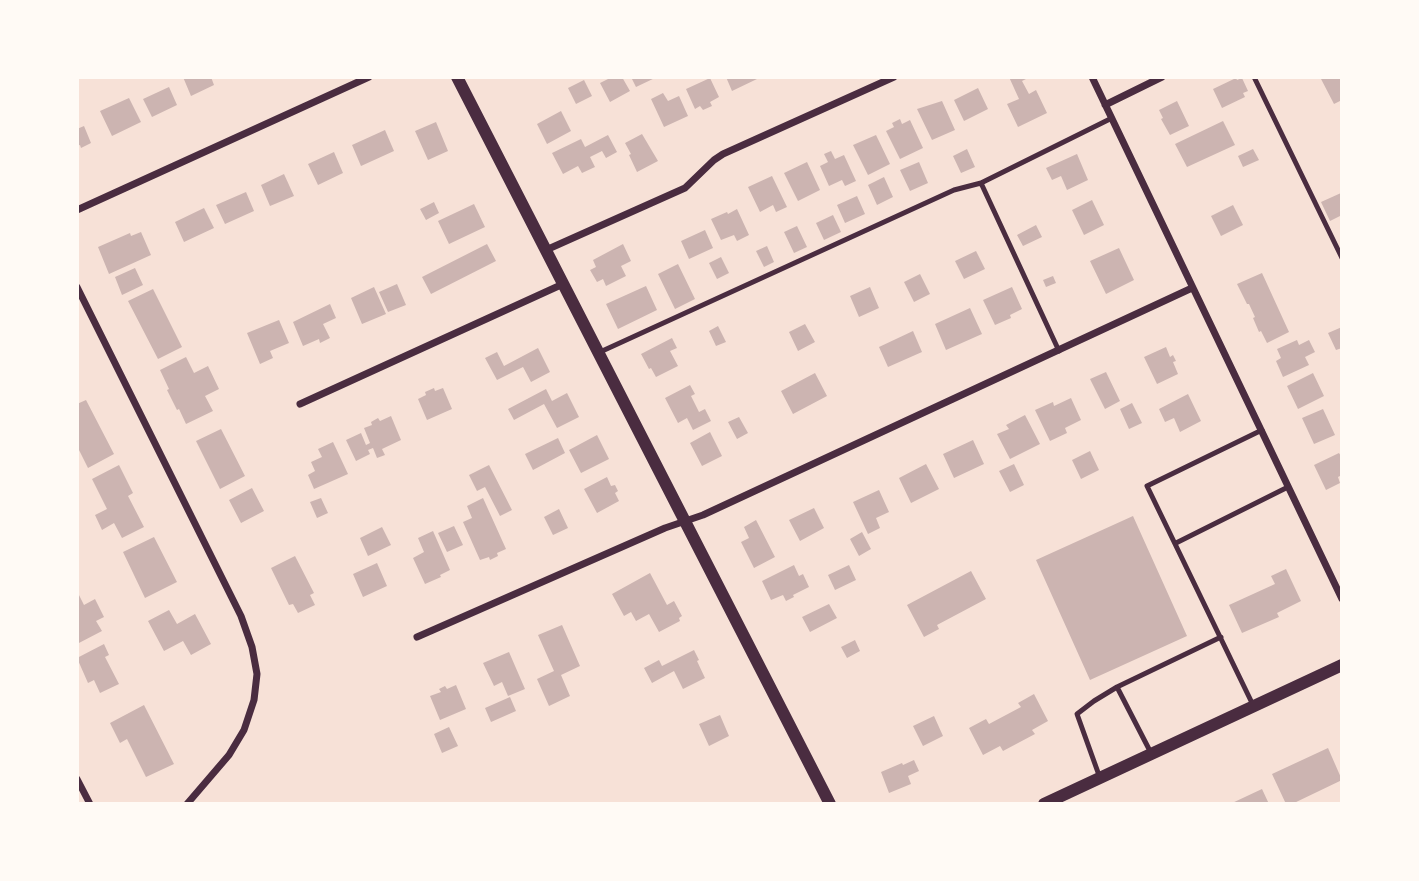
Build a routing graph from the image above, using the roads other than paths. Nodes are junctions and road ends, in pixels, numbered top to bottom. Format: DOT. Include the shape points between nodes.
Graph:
graph roads {
  1 [pos="369,77"];
  2 [pos="457,77"];
  3 [pos="894,77"];
  4 [pos="1092,77"];
  5 [pos="1162,77"];
  6 [pos="1254,77"];
  7 [pos="1105,104"];
  8 [pos="1112,118"];
  9 [pos="981,183"];
  10 [pos="77,210"];
  11 [pos="546,250"];
  12 [pos="1342,258"];
  13 [pos="563,284"];
  14 [pos="77,287"];
  15 [pos="1192,288"];
  16 [pos="1059,351"];
  17 [pos="598,353"];
  18 [pos="300,404"];
  19 [pos="1262,430"];
  20 [pos="1288,487"];
  21 [pos="684,521"];
  22 [pos="1176,543"];
  23 [pos="1342,600"];
  24 [pos="416,637"];
  25 [pos="1221,637"];
  26 [pos="1342,665"];
  27 [pos="1117,687"];
  28 [pos="1254,706"];
  29 [pos="1152,754"];
  30 [pos="1100,778"];
  31 [pos="77,779"];
  32 [pos="1060,801"];
  33 [pos="90,804"];
  34 [pos="187,804"];
  35 [pos="830,804"];
  36 [pos="1044,804"];
  1 -- 10 [label="street"];
  2 -- 11 [label="street"];
  3 -- 11 [label="street" via="723,155 685,188"];
  4 -- 7 [label="street"];
  5 -- 7 [label="street"];
  6 -- 12 [label="lane"];
  7 -- 8 [label="street"];
  8 -- 9 [label="lane"];
  8 -- 15 [label="street"];
  9 -- 16 [label="lane"];
  9 -- 17 [label="lane" via="954,190"];
  11 -- 13 [label="street"];
  13 -- 17 [label="street"];
  13 -- 18 [label="street"];
  14 -- 34 [label="street" via="252,646 257,674 244,730"];
  15 -- 16 [label="street"];
  15 -- 19 [label="street"];
  16 -- 21 [label="street"];
  17 -- 21 [label="street"];
  19 -- 20 [label="street"];
  19 -- 22 [label="lane" via="1147,486"];
  20 -- 22 [label="lane"];
  20 -- 23 [label="street"];
  21 -- 24 [label="street"];
  21 -- 35 [label="street"];
  22 -- 25 [label="lane"];
  25 -- 27 [label="lane"];
  25 -- 28 [label="lane"];
  26 -- 28 [label="street"];
  27 -- 29 [label="lane"];
  27 -- 30 [label="lane" via="1077,714"];
  28 -- 29 [label="street"];
  29 -- 30 [label="street"];
  30 -- 32 [label="street"];
  31 -- 33 [label="street"];
  32 -- 36 [label="street"];
}
